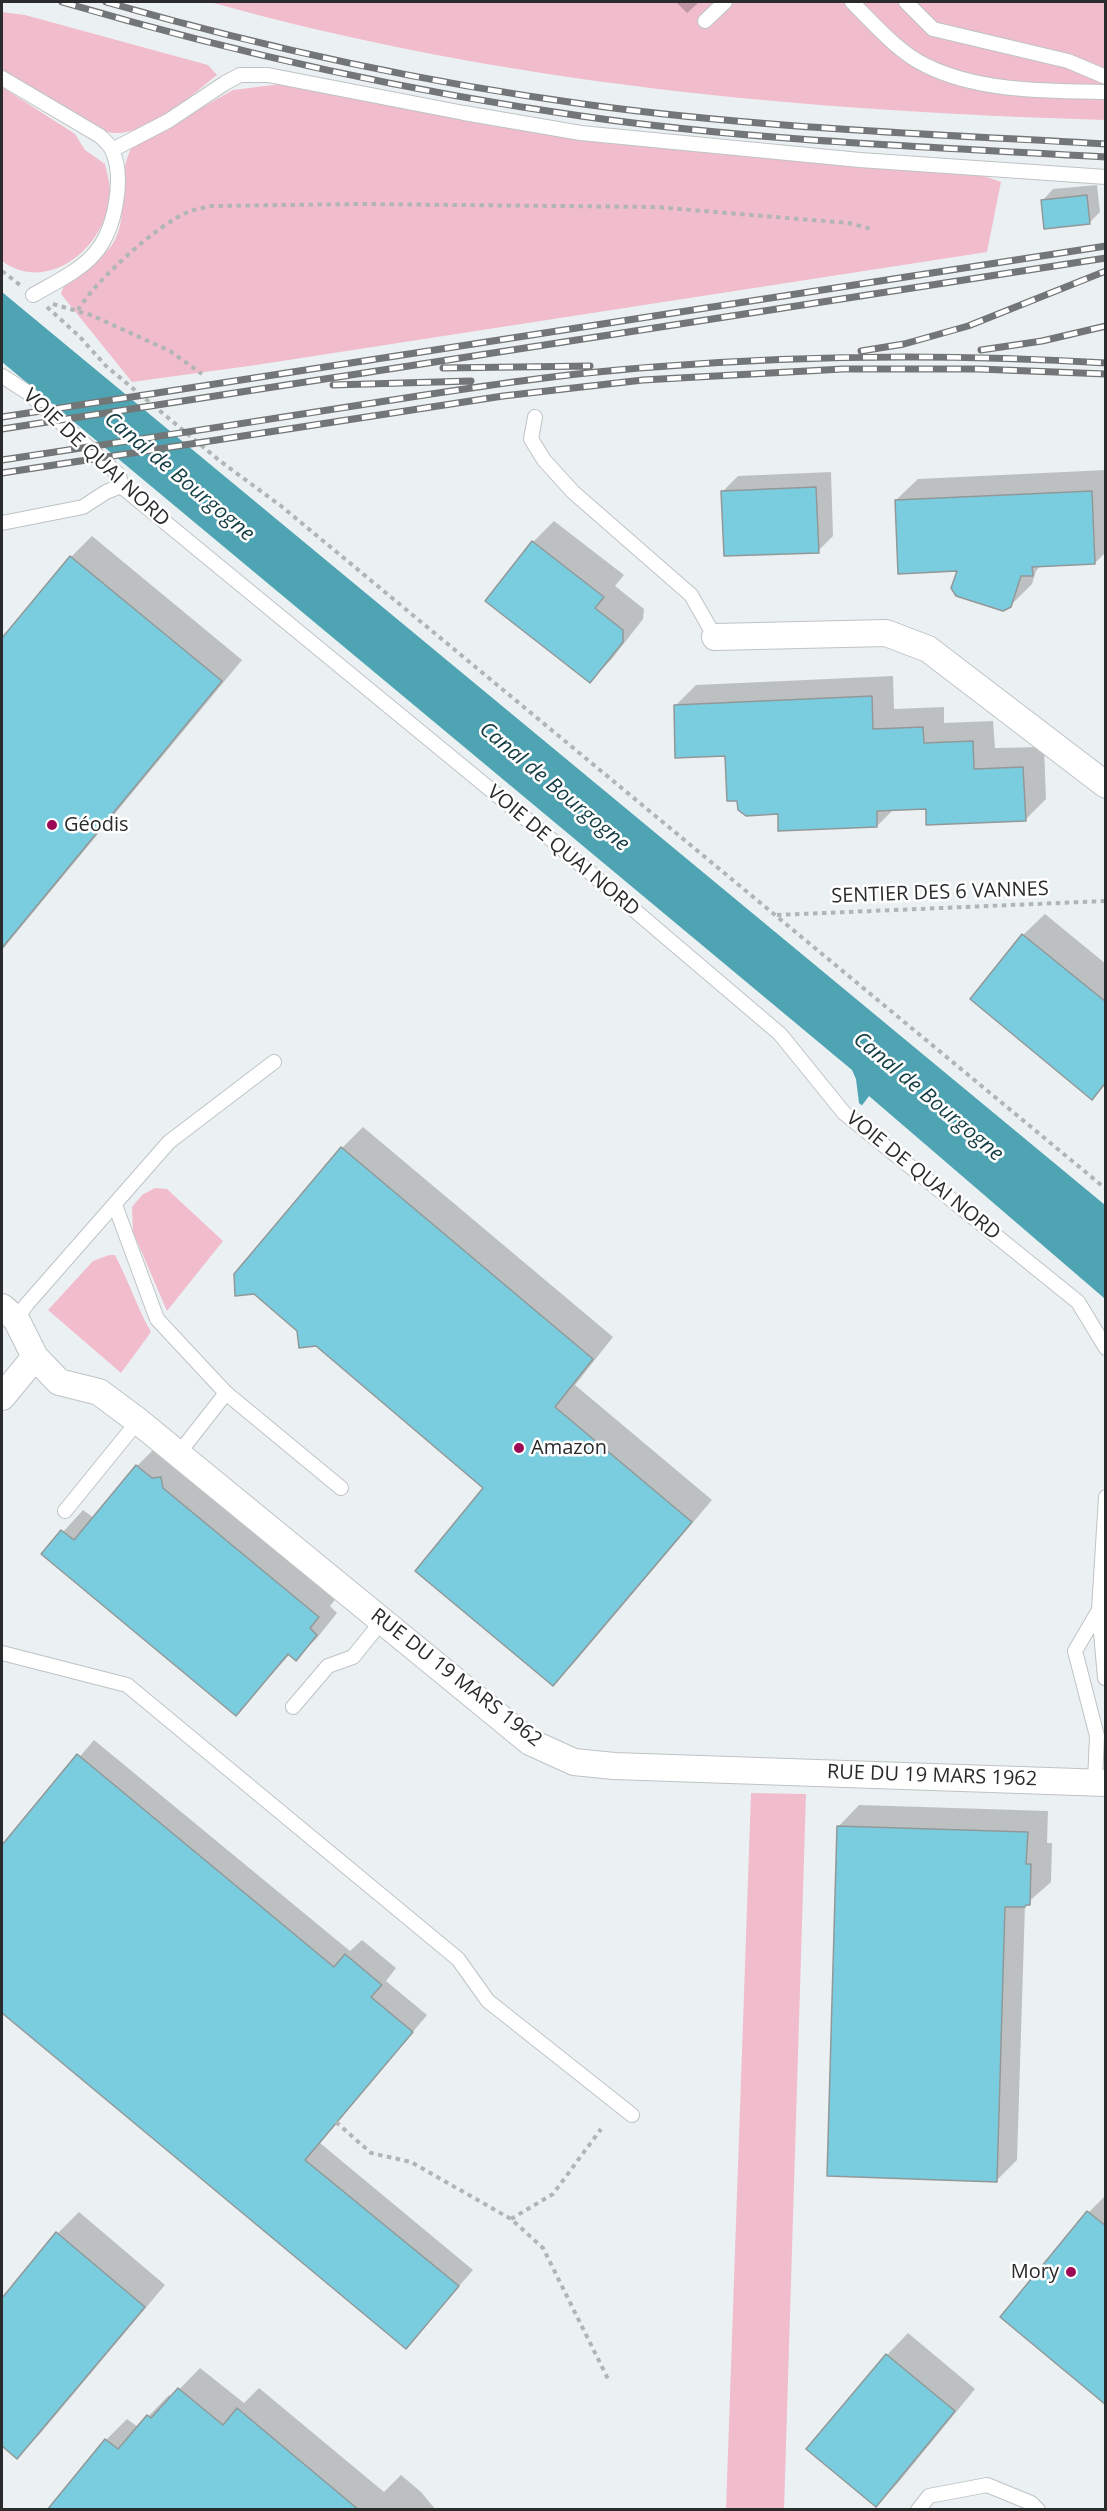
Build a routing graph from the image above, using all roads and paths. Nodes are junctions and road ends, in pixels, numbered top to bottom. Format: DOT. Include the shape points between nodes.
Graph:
graph roads {
  1 [pos="724,2"];
  2 [pos="852,2"];
  3 [pos="906,2"];
  4 [pos="705,21"];
  5 [pos="1106,76"];
  6 [pos="2,78"];
  7 [pos="1106,92"];
  8 [pos="112,150"];
  9 [pos="1106,177"];
  10 [pos="872,229"];
  11 [pos="2,271"];
  12 [pos="33,295"];
  13 [pos="78,310"];
  14 [pos="202,374"];
  15 [pos="2,376"];
  16 [pos="535,417"];
  17 [pos="121,486"];
  18 [pos="2,523"];
  19 [pos="714,638"];
  20 [pos="1106,785"];
  21 [pos="1106,901"];
  22 [pos="776,915"];
  23 [pos="274,1062"];
  24 [pos="1106,1189"];
  25 [pos="115,1205"];
  26 [pos="9,1313"];
  27 [pos="1106,1348"];
  28 [pos="35,1357"];
  29 [pos="226,1393"];
  30 [pos="2,1397"];
  31 [pos="138,1421"];
  32 [pos="179,1453"];
  33 [pos="340,1488"];
  34 [pos="1106,1497"];
  35 [pos="65,1512"];
  36 [pos="1099,1610"];
  37 [pos="382,1621"];
  38 [pos="2,1653"];
  39 [pos="1105,1678"];
  40 [pos="293,1707"];
  41 [pos="1100,1782"];
  42 [pos="632,2115"];
  43 [pos="336,2122"];
  44 [pos="601,2129"];
  45 [pos="510,2219"];
  46 [pos="608,2379"];
  47 [pos="918,2510"];
  48 [pos="1038,2510"];
  1 -- 4 [label="lane"];
  2 -- 7 [label="lane" via="880,31 924,65 959,78 1027,90"];
  3 -- 5 [label="lane" via="933,29 1068,61"];
  6 -- 8 [label="lane" via="100,136"];
  8 -- 9 [label="lane" via="168,121 240,75 268,75 581,133 849,159"];
  8 -- 12 [label="lane" via="117,200 109,228 95,253 71,273"];
  10 -- 13 [label="path" via="848,223 656,207 210,206 186,213 143,243 102,280"];
  11 -- 12 [label="path"];
  12 -- 13 [label="path"];
  12 -- 22 [label="path" via="106,366"];
  13 -- 14 [label="path" via="170,351"];
  15 -- 17 [label="lane, VOIE DE QUAI NORD" via="27,392 119,475"];
  16 -- 19 [label="lane" via="531,439 544,460 573,492 691,595"];
  17 -- 18 [label="lane" via="83,507"];
  17 -- 27 [label="lane, VOIE DE QUAI NORD" via="544,833 780,1034 844,1113 1078,1302"];
  19 -- 20 [label="street" via="886,633 928,649"];
  21 -- 22 [label="path, SENTIER DES 6 VANNES"];
  22 -- 24 [label="path"];
  23 -- 25 [label="lane" via="169,1142"];
  25 -- 26 [label="lane"];
  25 -- 29 [label="lane" via="157,1319"];
  26 -- 28 [label="street, RUE DU 19 MARS 1962"];
  28 -- 30 [label="street"];
  28 -- 31 [label="street, RUE DU 19 MARS 1962" via="59,1382 99,1392"];
  29 -- 32 [label="lane"];
  29 -- 33 [label="lane"];
  31 -- 32 [label="street, RUE DU 19 MARS 1962"];
  31 -- 35 [label="lane"];
  32 -- 37 [label="street, RUE DU 19 MARS 1962"];
  34 -- 36 [label="lane"];
  36 -- 39 [label="lane"];
  36 -- 41 [label="lane" via="1075,1651 1098,1736"];
  37 -- 40 [label="lane" via="353,1657 328,1666"];
  37 -- 41 [label="street, RUE DU 19 MARS 1962" via="531,1743 574,1762 626,1767"];
  38 -- 42 [label="lane" via="127,1685 458,1959 488,2001"];
  43 -- 45 [label="path" via="371,2153 411,2162"];
  44 -- 45 [label="path" via="553,2194"];
  45 -- 46 [label="path" via="543,2248"];
  47 -- 48 [label="lane" via="929,2496 987,2485"];
}
